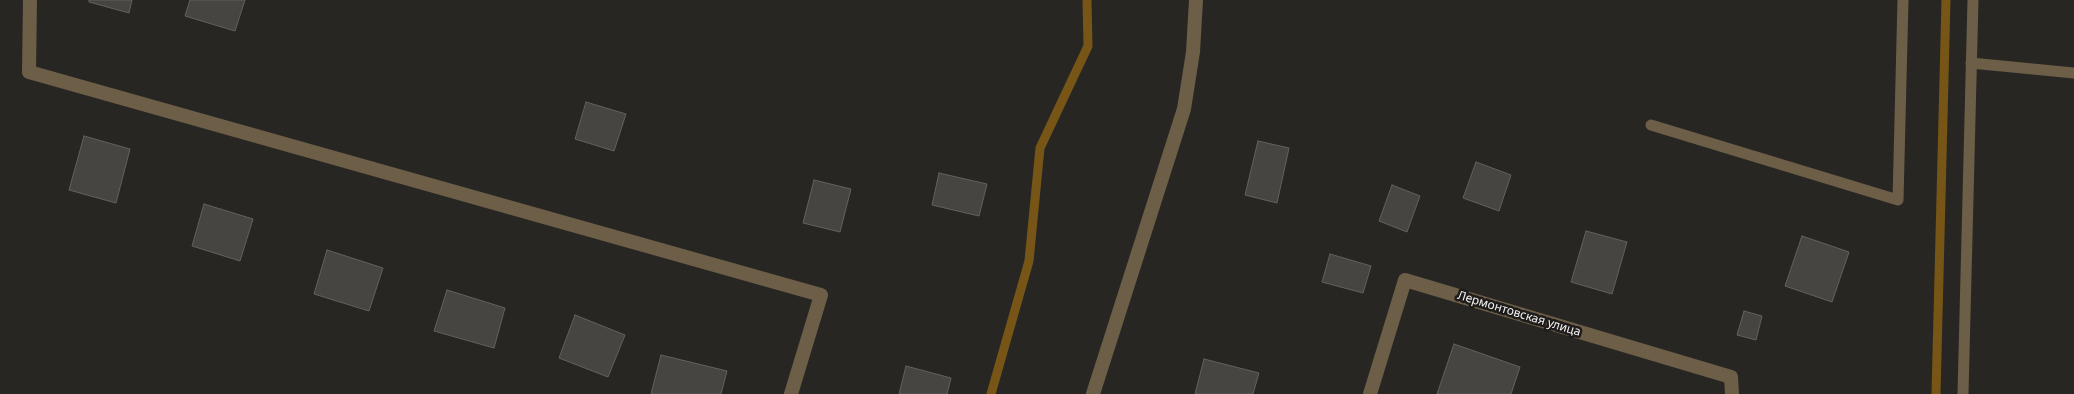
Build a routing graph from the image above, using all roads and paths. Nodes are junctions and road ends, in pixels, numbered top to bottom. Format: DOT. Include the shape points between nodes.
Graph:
graph roads {
  1 [pos="30,0"];
  2 [pos="1196,0"];
  3 [pos="1903,0"];
  4 [pos="1973,0"];
  5 [pos="1971,62"];
  6 [pos="2074,74"];
  7 [pos="1650,125"];
  8 [pos="790,394"];
  9 [pos="1093,394"];
  10 [pos="1370,394"];
  11 [pos="1732,394"];
  12 [pos="1963,394"];
  1 -- 8 [label="street" via="30,72 821,295"];
  2 -- 9 [label="street" via="1193,52 1184,109"];
  3 -- 7 [label="lane" via="1898,200"];
  4 -- 5 [label="lane"];
  5 -- 6 [label="lane"];
  5 -- 12 [label="lane"];
  10 -- 11 [label="street, Лермонтовская улица" via="1405,280 1731,378"];
}
